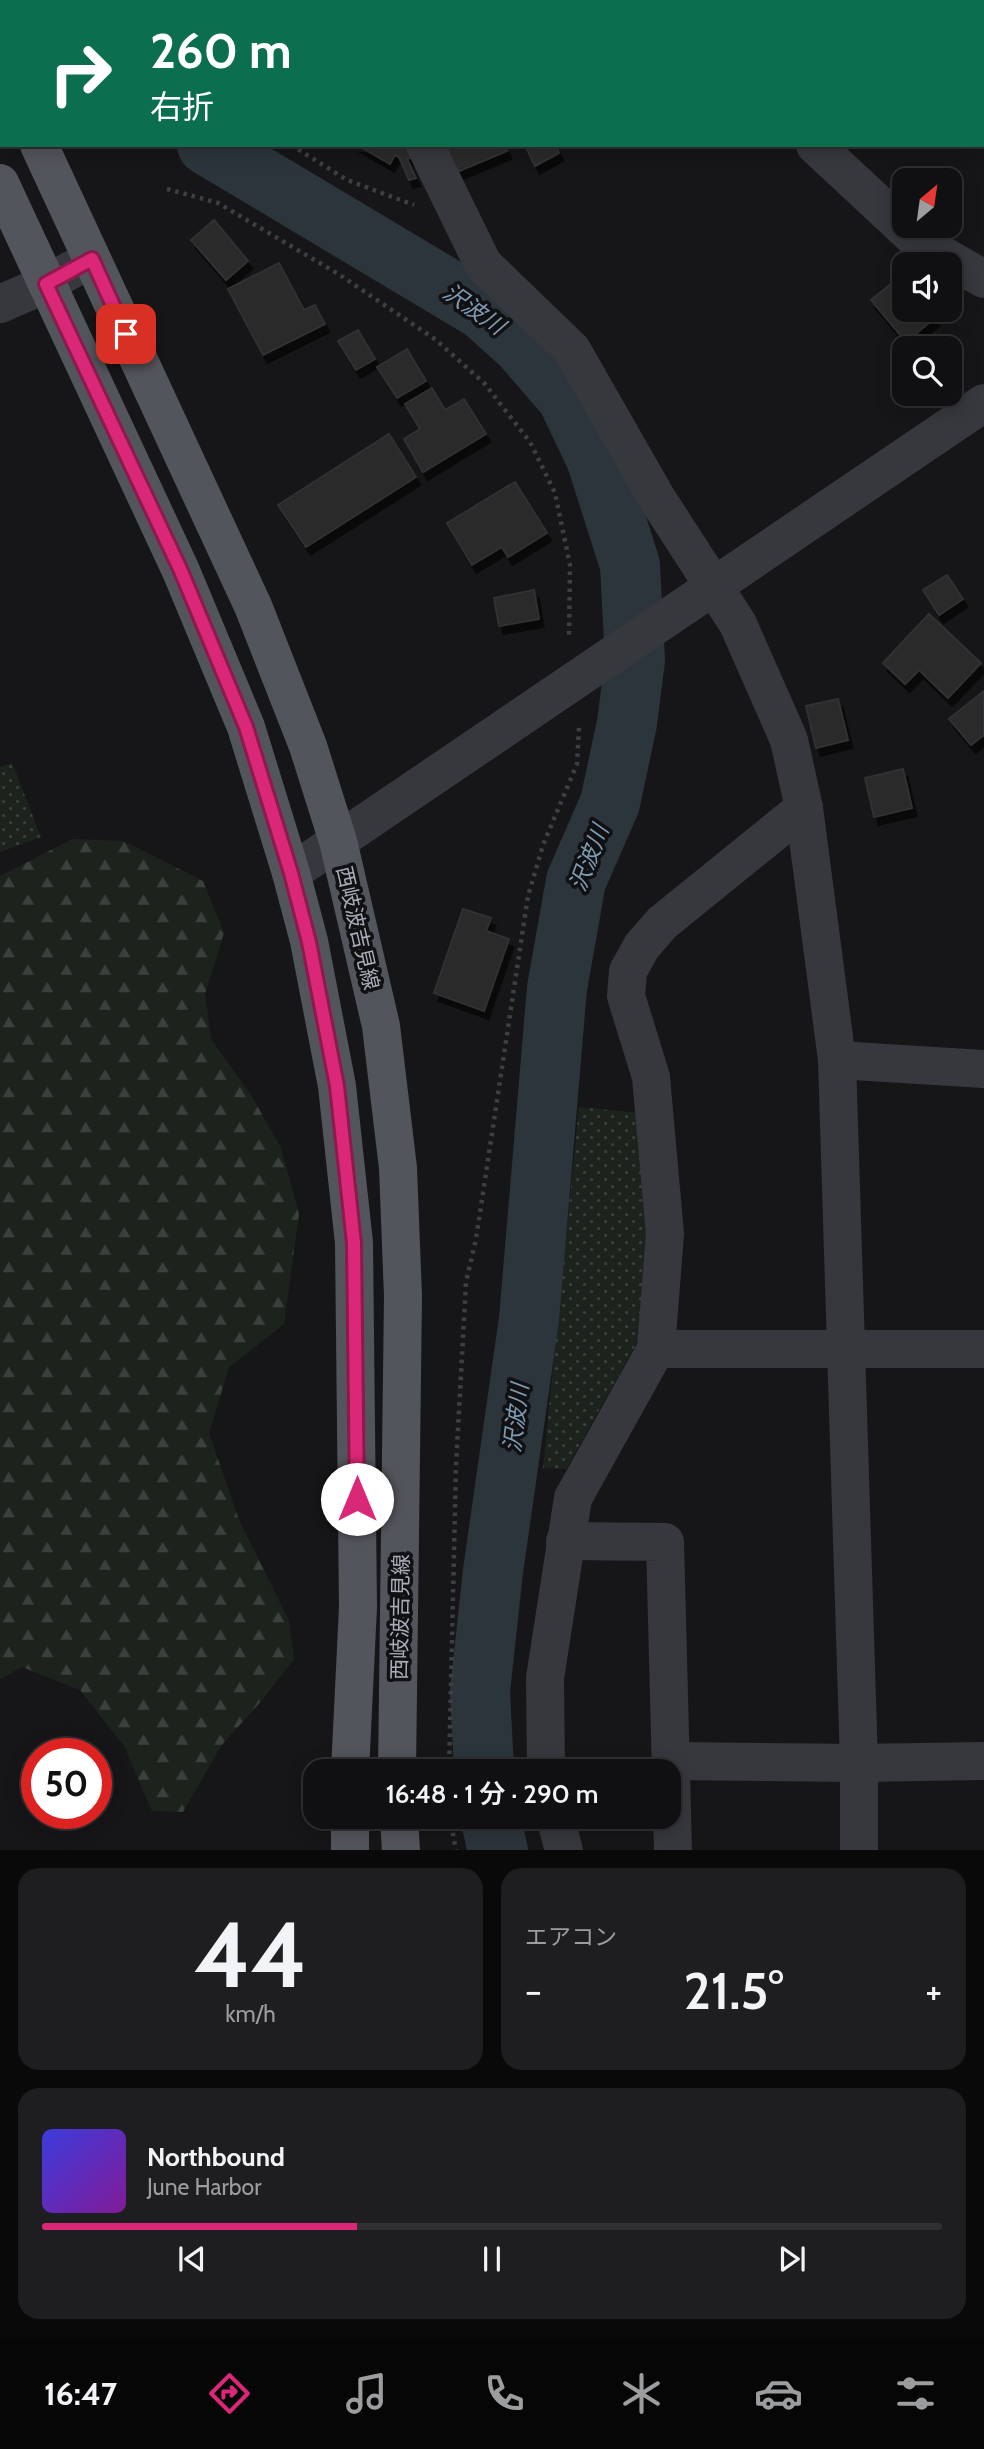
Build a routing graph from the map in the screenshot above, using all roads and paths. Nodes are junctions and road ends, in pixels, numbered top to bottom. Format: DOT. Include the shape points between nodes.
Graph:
graph roads {
  1 [pos="40,147"];
  2 [pos="294,147"];
  3 [pos="426,147"];
  4 [pos="818,147"];
  5 [pos="0,183"];
  6 [pos="167,189"];
  7 [pos="464,224"];
  8 [pos="92,259"];
  9 [pos="984,279"];
  10 [pos="46,284"];
  11 [pos="0,304"];
  12 [pos="984,403"];
  13 [pos="714,586"];
  14 [pos="569,638"];
  15 [pos="579,727"];
  16 [pos="804,808"];
  17 [pos="338,841"];
  18 [pos="291,873"];
  19 [pos="837,1060"];
  20 [pos="984,1069"];
  21 [pos="656,1349"];
  22 [pos="846,1349"];
  23 [pos="984,1349"];
  24 [pos="565,1541"];
  25 [pos="351,1759"];
  26 [pos="397,1759"];
  27 [pos="449,1759"];
  28 [pos="546,1759"];
  29 [pos="671,1759"];
  30 [pos="681,1761"];
  31 [pos="984,1761"];
  32 [pos="859,1763"];
  33 [pos="350,1829"];
  34 [pos="400,1829"];
  35 [pos="452,1829"];
  36 [pos="558,1829"];
  37 [pos="673,1829"];
  38 [pos="350,1850"];
  39 [pos="401,1850"];
  40 [pos="456,1850"];
  41 [pos="564,1850"];
  42 [pos="673,1850"];
  43 [pos="859,1850"];
  1 -- 8 [label="main road, 西岐波吉見線"];
  2 -- 7 [label="path" via="347,180"];
  3 -- 7 [label="street"];
  4 -- 9 [label="street" via="918,241"];
  5 -- 10 [label="main road, 西岐波吉見線"];
  6 -- 14 [label="path" via="218,203 340,275 436,340 484,383 530,442 555,493 570,565"];
  7 -- 13 [label="street" via="483,264 572,350 656,497"];
  8 -- 10 [label="street"];
  8 -- 17 [label="main road, 西岐波吉見線" via="253,606 311,754"];
  10 -- 11 [label="street"];
  10 -- 18 [label="main road, 西岐波吉見線" via="181,571 246,727"];
  12 -- 13 [label="street"];
  13 -- 16 [label="street" via="738,624 789,740"];
  13 -- 17 [label="street"];
  15 -- 27 [label="path" via="578,764 543,845 528,896 466,1282 456,1466"];
  16 -- 19 [label="street"];
  16 -- 21 [label="street" via="662,923 628,971 626,996 651,1077 665,1234"];
  17 -- 18 [label="street"];
  17 -- 26 [label="main road, 西岐波吉見線" via="381,1026 398,1168 403,1366"];
  18 -- 25 [label="main road, 西岐波吉見線" via="337,1086 354,1243 358,1607"];
  19 -- 20 [label="street"];
  19 -- 22 [label="street"];
  21 -- 22 [label="street"];
  21 -- 24 [label="street" via="573,1498"];
  22 -- 23 [label="street"];
  22 -- 32 [label="street"];
  24 -- 28 [label="street" via="545,1678"];
  24 -- 29 [label="street" via="666,1542"];
  30 -- 32 [label="street"];
  31 -- 32 [label="street"];
  32 -- 43 [label="street"];
  33 -- 38 [label="main road"];
  34 -- 39 [label="main road"];
  35 -- 40 [label="path"];
  36 -- 41 [label="street"];
  37 -- 42 [label="street"];
}
